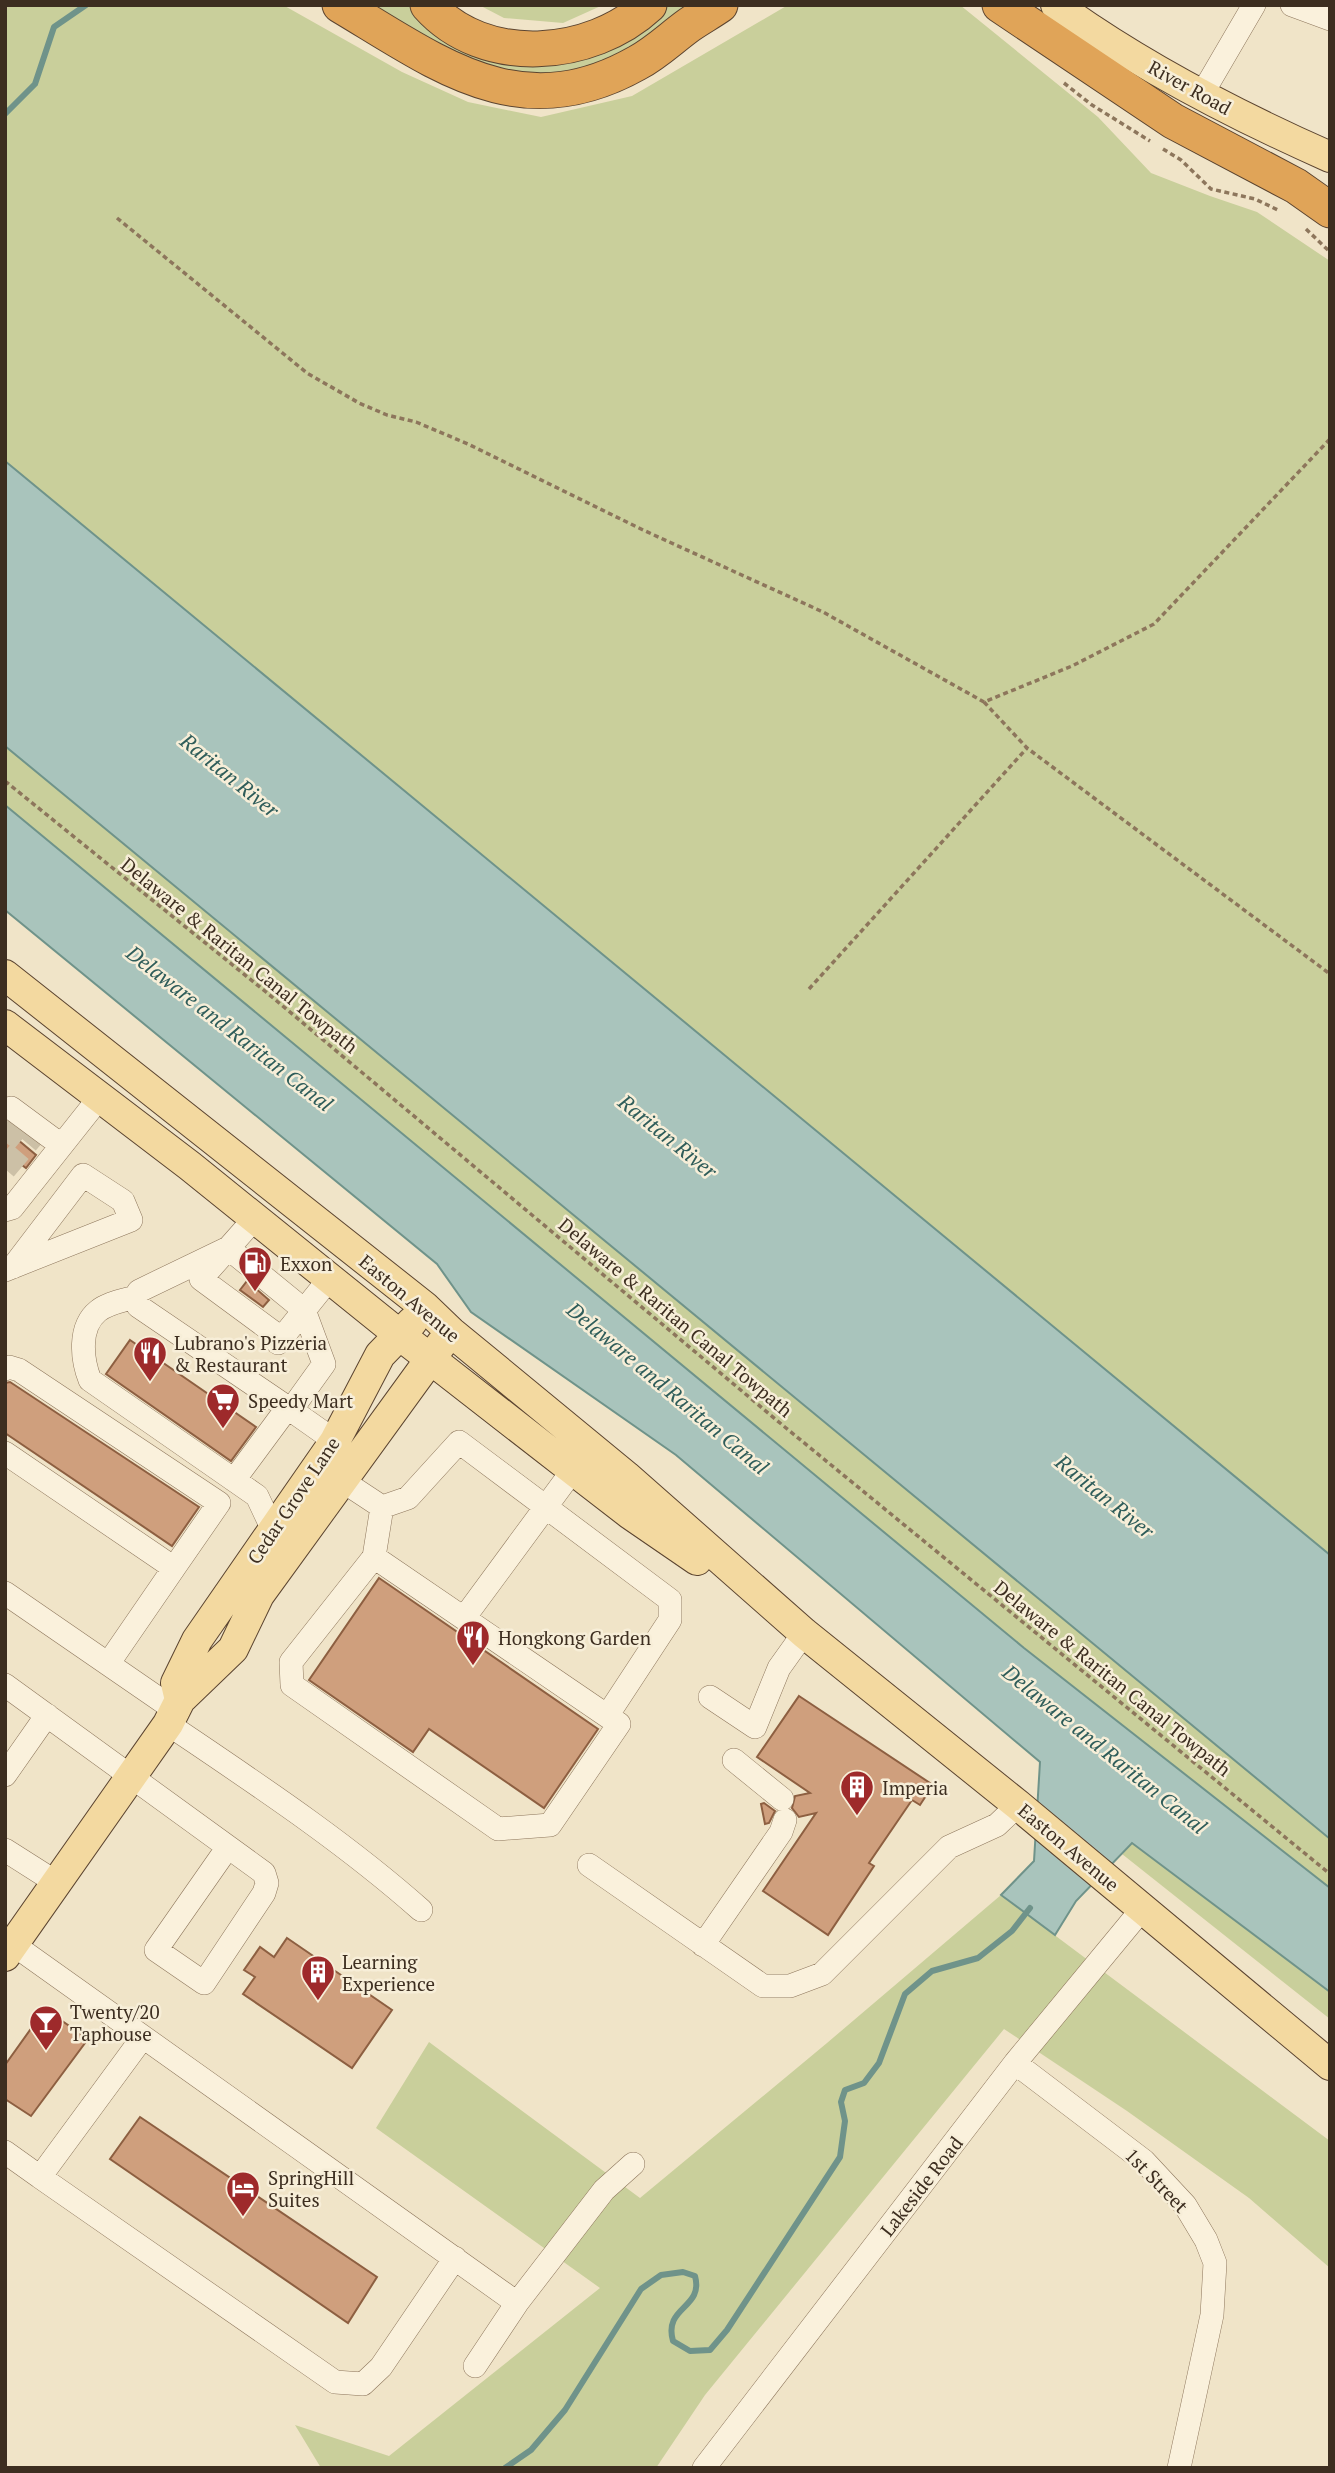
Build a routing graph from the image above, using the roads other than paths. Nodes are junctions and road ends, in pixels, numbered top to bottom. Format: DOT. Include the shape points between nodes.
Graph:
graph roads {
  1 [pos="340,5"];
  2 [pos="428,5"];
  3 [pos="649,5"];
  4 [pos="720,5"];
  5 [pos="1000,5"];
  6 [pos="1056,5"];
  7 [pos="1254,5"];
  8 [pos="1292,5"];
  9 [pos="698,15"];
  10 [pos="1330,19"];
  11 [pos="1202,94"];
  12 [pos="1330,157"];
  13 [pos="1330,210"];
  14 [pos="5,975"];
  15 [pos="5,1025"];
  16 [pos="100,1097"];
  17 [pos="11,1108"];
  18 [pos="61,1145"];
  19 [pos="5,1210"];
  20 [pos="255,1218"];
  21 [pos="220,1258"];
  22 [pos="9,1269"];
  23 [pos="330,1278"];
  24 [pos="135,1297"];
  25 [pos="425,1307"];
  26 [pos="290,1327"];
  27 [pos="451,1332"];
  28 [pos="401,1336"];
  29 [pos="431,1358"];
  30 [pos="5,1369"];
  31 [pos="289,1409"];
  32 [pos="335,1441"];
  33 [pos="5,1453"];
  34 [pos="573,1470"];
  35 [pos="234,1480"];
  36 [pos="341,1480"];
  37 [pos="382,1507"];
  38 [pos="546,1507"];
  39 [pos="273,1530"];
  40 [pos="374,1558"];
  41 [pos="174,1568"];
  42 [pos="5,1593"];
  43 [pos="464,1618"];
  44 [pos="804,1633"];
  45 [pos="108,1664"];
  46 [pos="5,1685"];
  47 [pos="710,1697"];
  48 [pos="174,1712"];
  49 [pos="47,1715"];
  50 [pos="607,1716"];
  51 [pos="734,1760"];
  52 [pos="5,1775"];
  53 [pos="131,1777"];
  54 [pos="1018,1805"];
  55 [pos="228,1847"];
  56 [pos="5,1850"];
  57 [pos="589,1865"];
  58 [pos="57,1883"];
  59 [pos="1143,1908"];
  60 [pos="421,1910"];
  61 [pos="704,1945"];
  62 [pos="9,1951"];
  63 [pos="143,2037"];
  64 [pos="1015,2063"];
  65 [pos="1330,2065"];
  66 [pos="5,2152"];
  67 [pos="634,2164"];
  68 [pos="40,2177"];
  69 [pos="455,2258"];
  70 [pos="517,2303"];
  71 [pos="475,2366"];
  72 [pos="704,2468"];
  73 [pos="1180,2468"];
  1 -- 9 [label="highway" via="449,69 498,87 545,90 603,79 634,65 659,51"];
  2 -- 3 [label="highway" via="447,22 490,42 546,49 599,37"];
  4 -- 9 [label="highway"];
  5 -- 13 [label="highway" via="1173,121 1296,186"];
  6 -- 11 [label="main road, River Road"];
  7 -- 11 [label="street"];
  8 -- 10 [label="street"];
  11 -- 12 [label="main road, River Road"];
  14 -- 25 [label="main road, Easton Avenue"];
  15 -- 16 [label="main road, Easton Avenue"];
  16 -- 18 [label="street"];
  16 -- 20 [label="main road, Easton Avenue"];
  17 -- 18 [label="street"];
  18 -- 19 [label="street" via="12,1208"];
  20 -- 21 [label="street"];
  20 -- 23 [label="main road, Easton Avenue"];
  21 -- 24 [label="street" via="139,1291"];
  21 -- 26 [label="street"];
  21 -- 26 [label="street" via="201,1279"];
  22 -- 22 [label="street" via="131,1220 123,1201 83,1175"];
  23 -- 26 [label="street"];
  23 -- 28 [label="main road, Easton Avenue"];
  24 -- 31 [label="street" via="138,1306"];
  24 -- 35 [label="street" via="111,1303 96,1312 89,1324 83,1351 90,1380"];
  25 -- 27 [label="main road, Easton Avenue"];
  25 -- 28 [label="main road, Cedar Grove Lane"];
  26 -- 31 [label="street" via="324,1364"];
  27 -- 29 [label="main road, Cedar Grove Lane"];
  27 -- 44 [label="main road, Easton Avenue" via="626,1476"];
  28 -- 29 [label="main road, Easton Avenue"];
  28 -- 32 [label="main road, Cedar Grove Lane" via="380,1355"];
  29 -- 34 [label="main road, Easton Avenue"];
  29 -- 36 [label="main road, Cedar Grove Lane"];
  30 -- 41 [label="street" via="19,1370 219,1503"];
  31 -- 32 [label="street"];
  31 -- 35 [label="street"];
  32 -- 39 [label="main road, Cedar Grove Lane"];
  33 -- 41 [label="street"];
  34 -- 38 [label="street"];
  34 -- 44 [label="main road, Easton Avenue"];
  35 -- 39 [label="street" via="257,1496"];
  36 -- 37 [label="street"];
  36 -- 48 [label="main road, Cedar Grove Lane" via="259,1595 233,1649"];
  37 -- 38 [label="street" via="408,1498 459,1442"];
  37 -- 40 [label="street"];
  38 -- 43 [label="street"];
  38 -- 50 [label="street" via="670,1600 670,1620"];
  39 -- 48 [label="main road, Cedar Grove Lane" via="197,1640 176,1683"];
  40 -- 43 [label="street"];
  40 -- 50 [label="street" via="291,1662 292,1685 498,1829 550,1825 619,1724"];
  41 -- 45 [label="street"];
  42 -- 45 [label="street"];
  43 -- 50 [label="street"];
  44 -- 47 [label="street" via="779,1668 755,1727"];
  44 -- 54 [label="main road, Easton Avenue"];
  45 -- 48 [label="street"];
  46 -- 49 [label="street"];
  48 -- 53 [label="main road, Cedar Grove Lane"];
  48 -- 60 [label="street"];
  49 -- 52 [label="street"];
  49 -- 53 [label="street"];
  51 -- 61 [label="street" via="783,1809 781,1832"];
  53 -- 55 [label="street"];
  53 -- 58 [label="main road, Cedar Grove Lane"];
  54 -- 59 [label="main road, Easton Avenue"];
  54 -- 61 [label="street" via="997,1825 949,1847 822,1974 790,1986 763,1986"];
  55 -- 55 [label="street" via="156,1950 204,1983 266,1888 264,1873"];
  56 -- 58 [label="street"];
  57 -- 61 [label="street"];
  58 -- 62 [label="main road, Cedar Grove Lane"];
  59 -- 64 [label="street, Lakeside Road"];
  59 -- 65 [label="main road, Easton Avenue"];
  62 -- 63 [label="street"];
  63 -- 68 [label="street"];
  63 -- 69 [label="street"];
  64 -- 72 [label="street, Lakeside Road"];
  64 -- 73 [label="street, 1st Street" via="1144,2161 1185,2205 1206,2240 1215,2263 1212,2315"];
  66 -- 68 [label="street"];
  67 -- 70 [label="street" via="604,2190"];
  68 -- 69 [label="street" via="335,2382 363,2384 382,2367"];
  69 -- 70 [label="street"];
  70 -- 71 [label="street"];
}
